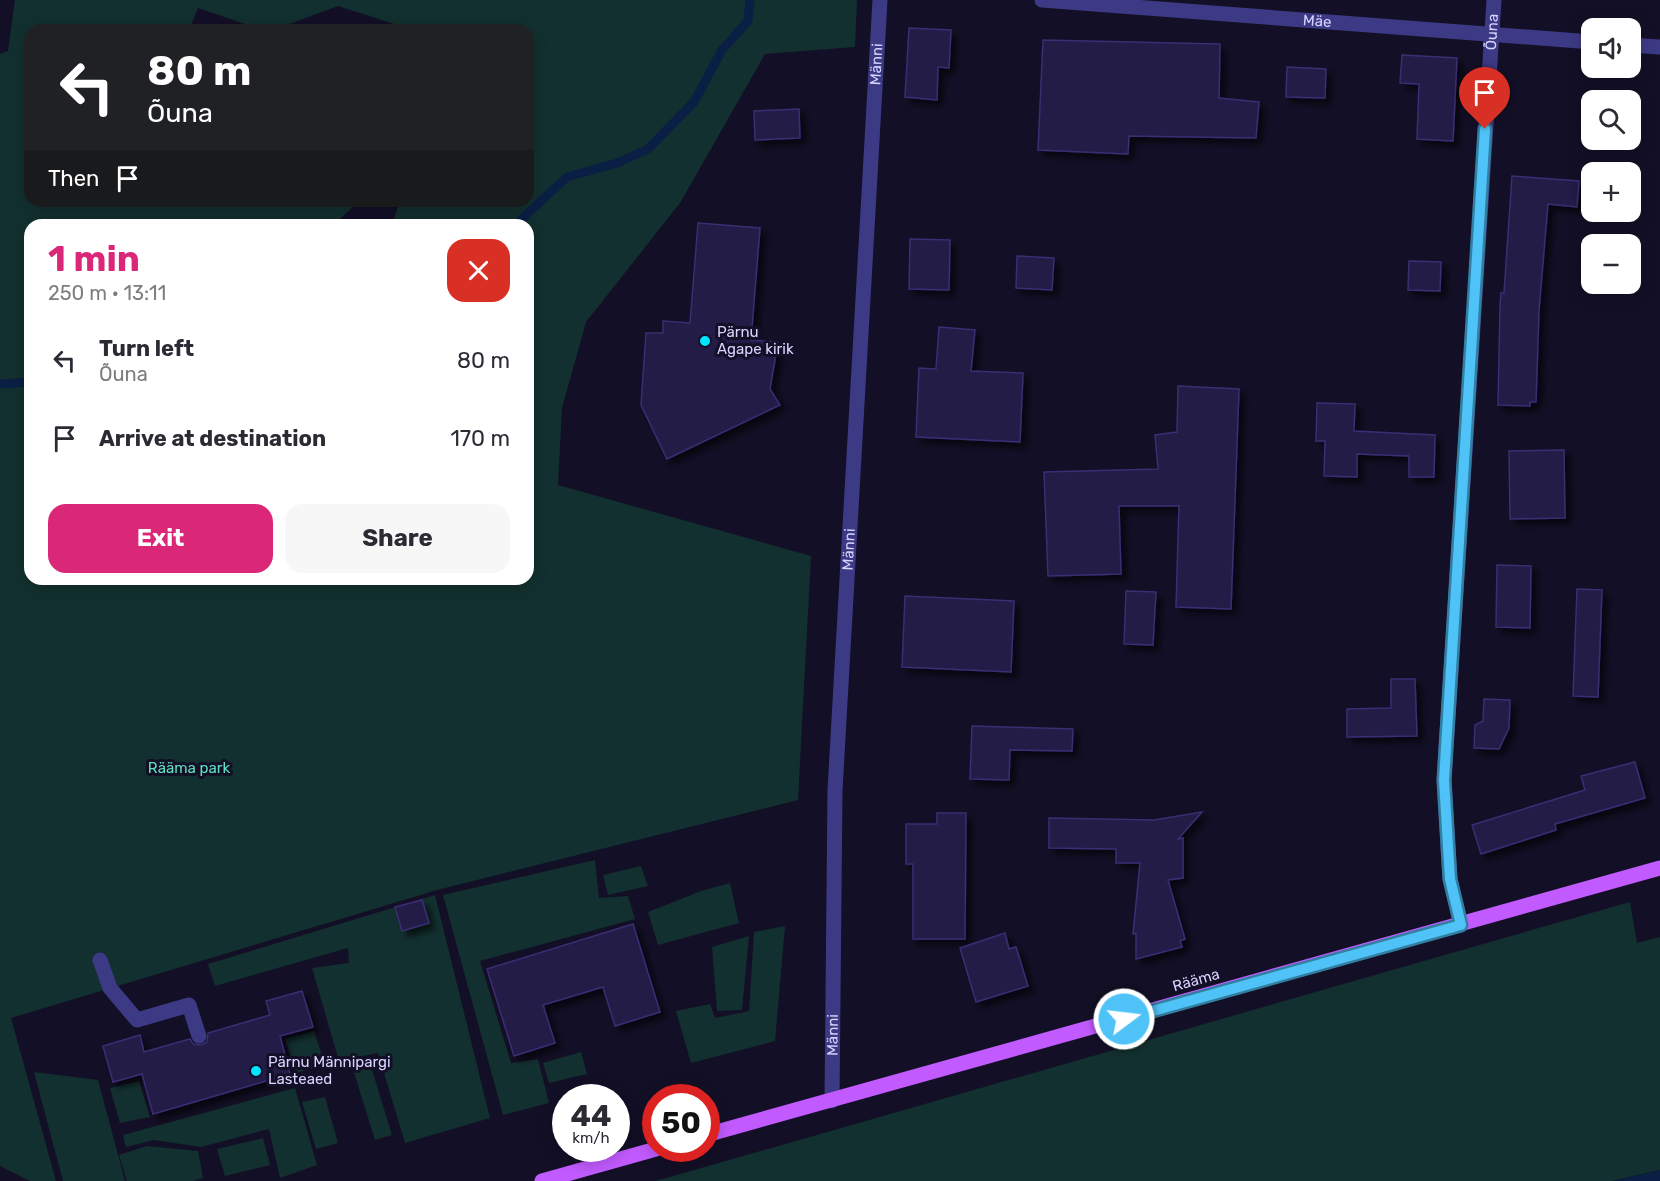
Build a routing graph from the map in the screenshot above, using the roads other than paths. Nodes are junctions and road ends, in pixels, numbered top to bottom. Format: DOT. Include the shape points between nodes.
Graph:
graph roads {
  1 [pos="880,0"];
  2 [pos="1042,0"];
  3 [pos="1494,0"];
  4 [pos="1491,36"];
  5 [pos="1581,41"];
  6 [pos="1641,46"];
  7 [pos="1660,47"];
  8 [pos="1660,868"];
  9 [pos="1461,925"];
  10 [pos="100,960"];
  11 [pos="199,1036"];
  12 [pos="832,1101"];
  13 [pos="720,1131"];
  14 [pos="642,1153"];
  15 [pos="542,1181"];
  1 -- 12 [label="street, Männi" via="835,790"];
  2 -- 4 [label="street, Mäe"];
  3 -- 4 [label="street, Õuna"];
  4 -- 5 [label="street, Mäe"];
  4 -- 9 [label="street, Õuna" via="1444,780 1450,879"];
  6 -- 7 [label="street"];
  8 -- 9 [label="main road, Rääma"];
  9 -- 12 [label="main road, Rääma"];
  10 -- 11 [label="street" via="110,988 137,1020 189,1005"];
  12 -- 13 [label="main road, Rääma"];
  14 -- 15 [label="main road"];
}
